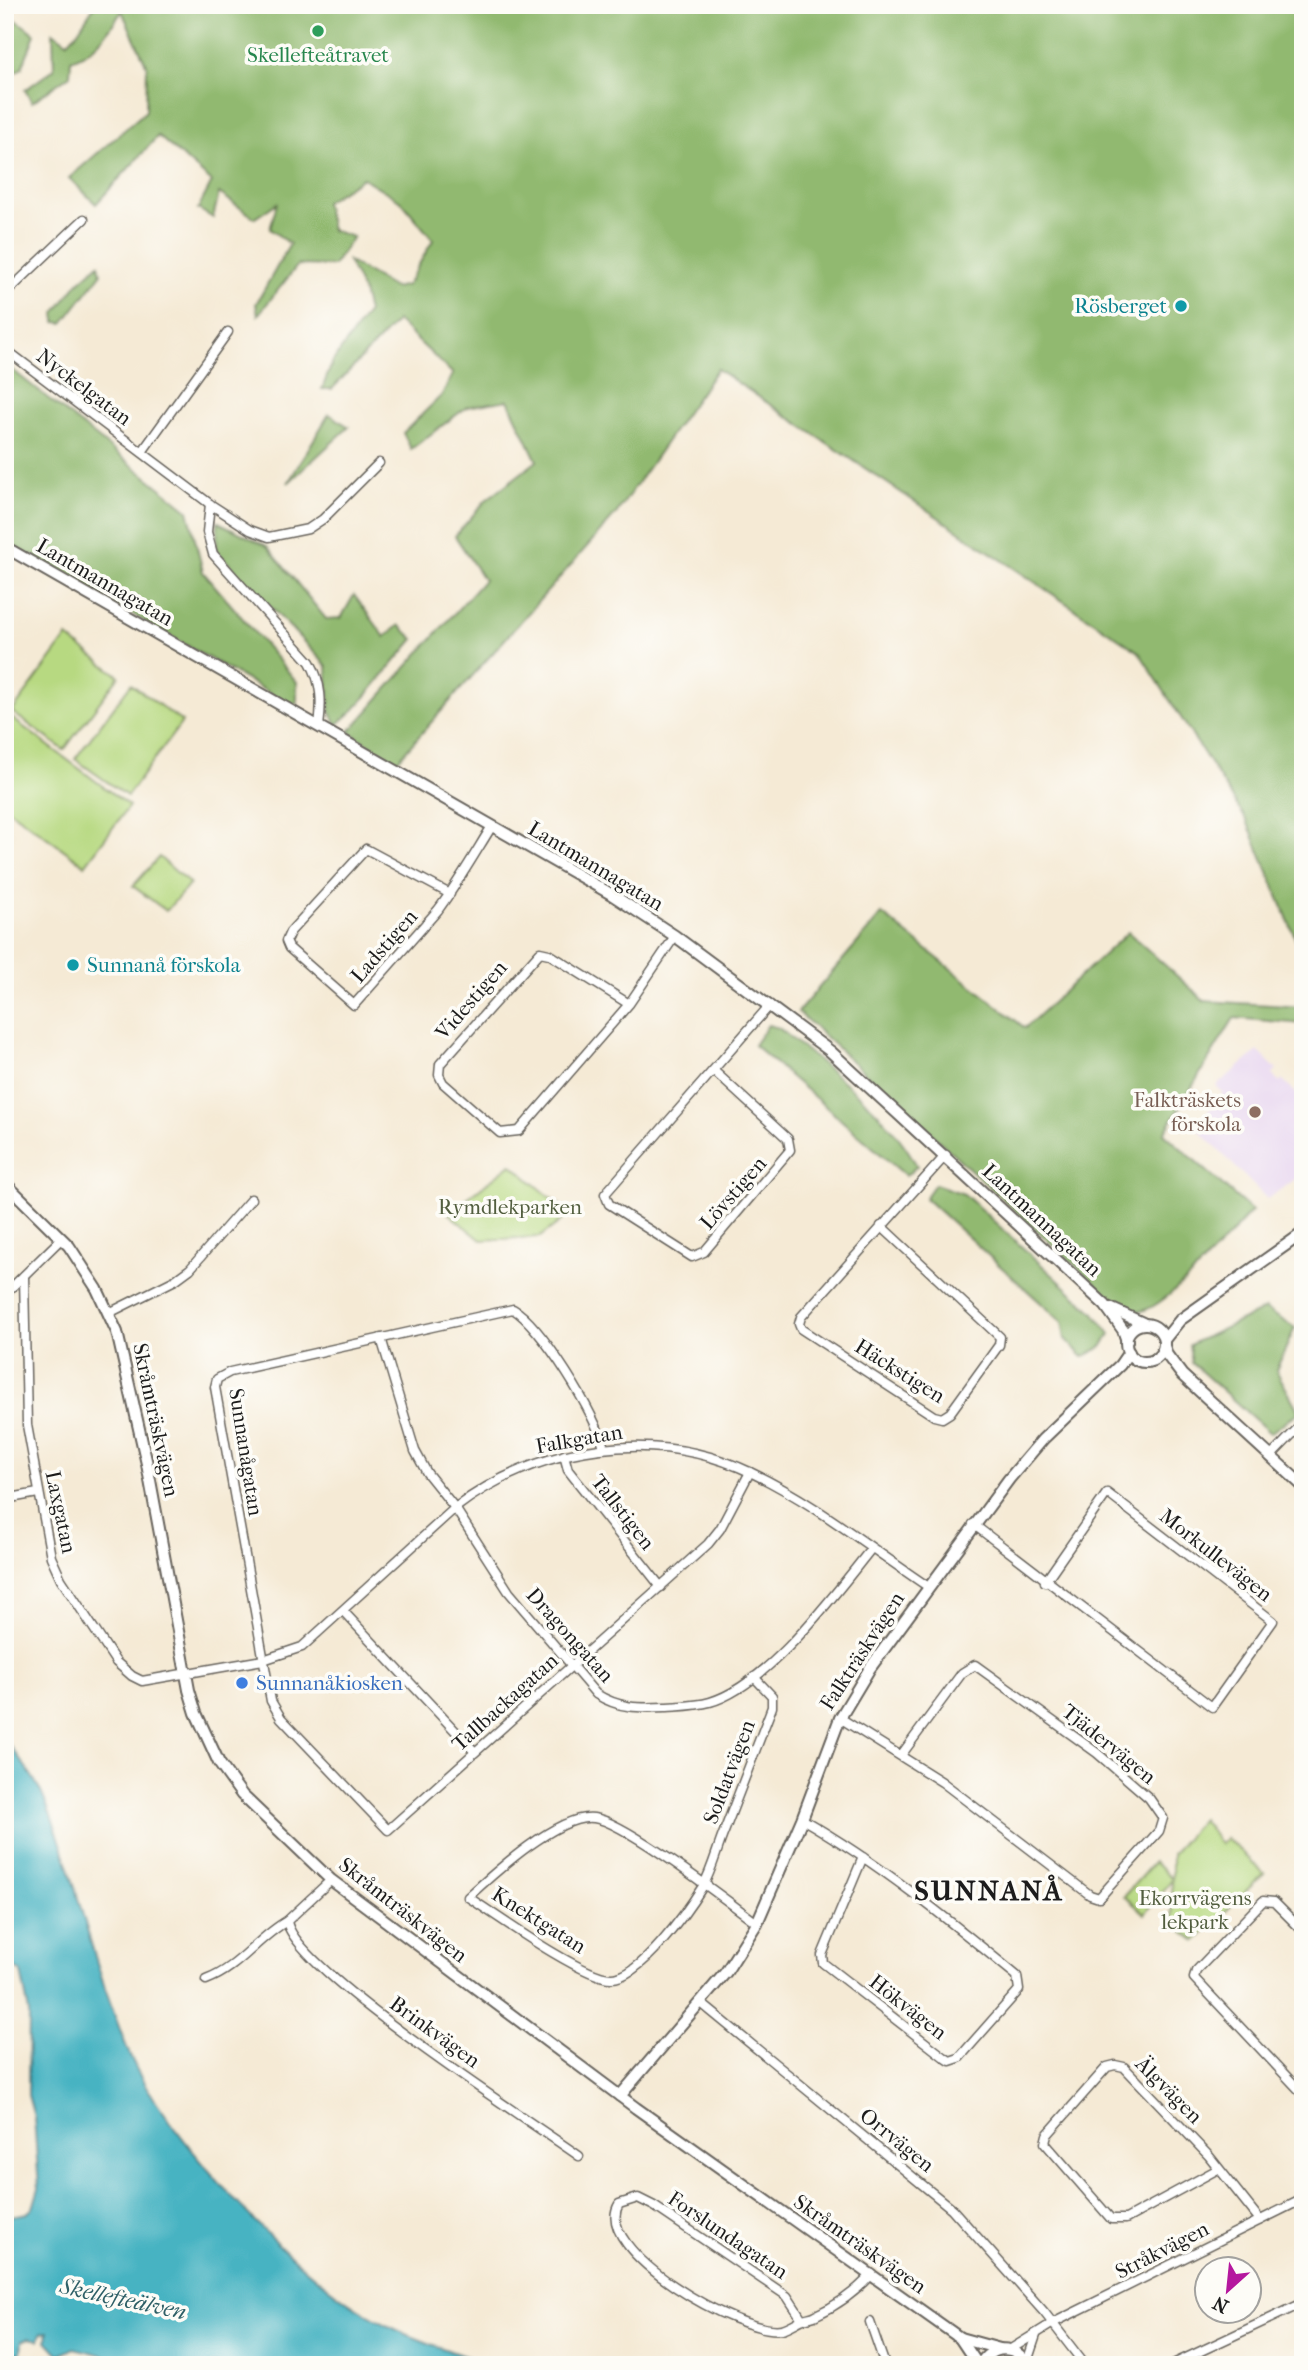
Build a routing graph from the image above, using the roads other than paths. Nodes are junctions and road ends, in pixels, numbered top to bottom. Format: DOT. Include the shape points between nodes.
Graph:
graph roads {
  1 [pos="84,219"];
  2 [pos="5,295"];
  3 [pos="228,332"];
  4 [pos="5,349"];
  5 [pos="142,452"];
  6 [pos="379,463"];
  7 [pos="210,504"];
  8 [pos="5,547"];
  9 [pos="319,727"];
  10 [pos="492,826"];
  11 [pos="450,894"];
  12 [pos="675,936"];
  13 [pos="629,1004"];
  14 [pos="770,1004"];
  15 [pos="714,1071"];
  16 [pos="946,1155"];
  17 [pos="5,1182"];
  18 [pos="251,1199"];
  19 [pos="881,1226"];
  20 [pos="1303,1233"];
  21 [pos="61,1238"];
  22 [pos="24,1276"];
  23 [pos="5,1294"];
  24 [pos="1105,1305"];
  25 [pos="108,1313"];
  26 [pos="1180,1320"];
  27 [pos="1150,1325"];
  28 [pos="381,1338"];
  29 [pos="1164,1343"];
  30 [pos="1135,1353"];
  31 [pos="1182,1375"];
  32 [pos="1303,1423"];
  33 [pos="604,1448"];
  34 [pos="564,1455"];
  35 [pos="1271,1456"];
  36 [pos="750,1472"];
  37 [pos="1303,1486"];
  38 [pos="38,1493"];
  39 [pos="5,1499"];
  40 [pos="455,1508"];
  41 [pos="973,1524"];
  42 [pos="871,1549"];
  43 [pos="1045,1582"];
  44 [pos="928,1586"];
  45 [pos="661,1587"];
  46 [pos="344,1612"];
  47 [pos="263,1660"];
  48 [pos="571,1666"];
  49 [pos="185,1675"];
  50 [pos="754,1677"];
  51 [pos="840,1717"];
  52 [pos="475,1752"];
  53 [pos="902,1754"];
  54 [pos="802,1819"];
  55 [pos="387,1830"];
  56 [pos="863,1857"];
  57 [pos="331,1880"];
  58 [pos="704,1885"];
  59 [pos="287,1921"];
  60 [pos="757,1923"];
  61 [pos="1303,1931"];
  62 [pos="206,1980"];
  63 [pos="701,2003"];
  64 [pos="1303,2094"];
  65 [pos="620,2096"];
  66 [pos="579,2156"];
  67 [pos="1218,2169"];
  68 [pos="1303,2199"];
  69 [pos="1260,2220"];
  70 [pos="872,2274"];
  71 [pos="1303,2303"];
  72 [pos="802,2319"];
  73 [pos="870,2322"];
  74 [pos="1053,2323"];
  75 [pos="1038,2333"];
  76 [pos="960,2337"];
  77 [pos="1005,2349"];
  78 [pos="1027,2363"];
  79 [pos="885,2365"];
  80 [pos="979,2365"];
  81 [pos="1085,2365"];
  82 [pos="1171,2365"];
  1 -- 2 [label="street"];
  3 -- 5 [label="street, Nyckelgatan"];
  4 -- 5 [label="street, Nyckelgatan"];
  5 -- 7 [label="street, Nyckelgatan"];
  6 -- 7 [label="street, Nyckelgatan" via="323,519 296,533 269,537"];
  7 -- 9 [label="street" via="207,532 213,554 318,675"];
  8 -- 9 [label="street, Lantmannagatan"];
  9 -- 10 [label="street, Lantmannagatan"];
  10 -- 11 [label="street, Ladstigen"];
  10 -- 12 [label="street, Lantmannagatan"];
  11 -- 11 [label="street, Ladstigen" via="354,1005 286,942 366,849"];
  12 -- 13 [label="street, Videstigen"];
  12 -- 14 [label="street, Lantmannagatan"];
  13 -- 13 [label="street, Videstigen" via="512,1134 500,1133 439,1075 440,1064 540,952"];
  14 -- 15 [label="street, Lövstigen"];
  14 -- 16 [label="street, Lantmannagatan"];
  15 -- 15 [label="street, Lövstigen" via="605,1194 609,1204 692,1257 704,1252 790,1150 788,1139"];
  16 -- 19 [label="street, Häckstigen"];
  16 -- 24 [label="street, Lantmannagatan"];
  17 -- 21 [label="street, Skråmträskvägen"];
  18 -- 25 [label="street" via="190,1269"];
  19 -- 19 [label="street, Häckstigen" via="799,1324 942,1418 950,1413 1000,1338"];
  20 -- 26 [label="street"];
  21 -- 22 [label="street"];
  21 -- 25 [label="street, Skråmträskvägen"];
  22 -- 23 [label="street"];
  22 -- 38 [label="street, Laxgatan" via="27,1421"];
  24 -- 27 [label="street, Lantmannagatan"];
  24 -- 30 [label="street, Lantmannagatan"];
  25 -- 49 [label="street, Skråmträskvägen" via="130,1384"];
  26 -- 27 [label="street"];
  26 -- 29 [label="street"];
  27 -- 29 [label="street"];
  27 -- 30 [label="street" via="1131,1330"];
  28 -- 33 [label="street, Sunnanågatan" via="513,1309 537,1333 576,1389 600,1430"];
  28 -- 40 [label="street, Dragongatan" via="415,1451"];
  28 -- 47 [label="street, Sunnanågatan" via="230,1372 217,1379"];
  29 -- 30 [label="street" via="1159,1356"];
  29 -- 31 [label="street"];
  30 -- 31 [label="street"];
  30 -- 41 [label="street, Falkträskvägen" via="1043,1439"];
  31 -- 35 [label="street"];
  32 -- 35 [label="street"];
  33 -- 34 [label="street, Falkgatan"];
  33 -- 36 [label="street, Falkgatan" via="650,1446"];
  34 -- 40 [label="street, Falkgatan" via="501,1478"];
  34 -- 45 [label="street, Tallstigen" via="568,1469"];
  35 -- 37 [label="street"];
  36 -- 42 [label="street, Falkgatan" via="790,1492"];
  36 -- 45 [label="street, Tallbackagatan" via="720,1529"];
  38 -- 39 [label="street"];
  38 -- 49 [label="street, Laxgatan" via="51,1557 61,1579 116,1662 142,1681"];
  40 -- 46 [label="street, Falkgatan"];
  40 -- 48 [label="street, Dragongatan" via="509,1592"];
  41 -- 43 [label="street, Morkullevägen"];
  41 -- 44 [label="street, Falkträskvägen"];
  42 -- 44 [label="street, Falkgatan"];
  42 -- 50 [label="street, Dragongatan" via="807,1628"];
  43 -- 43 [label="street, Morkullevägen" via="1212,1707 1273,1621 1107,1493"];
  44 -- 51 [label="street, Falkträskvägen"];
  45 -- 48 [label="street, Tallbackagatan"];
  46 -- 47 [label="street, Falkgatan" via="302,1647"];
  46 -- 52 [label="street"];
  47 -- 49 [label="street, Falkgatan"];
  47 -- 55 [label="street, Sunnanågatan" via="271,1701 281,1718"];
  48 -- 50 [label="street, Dragongatan" via="596,1694 621,1707 637,1709 708,1703"];
  48 -- 52 [label="street, Tallbackagatan"];
  49 -- 57 [label="street, Skråmträskvägen" via="219,1763 242,1795"];
  50 -- 58 [label="street, Soldatvägen" via="772,1696 772,1707"];
  51 -- 53 [label="street, Tjädervägen"];
  51 -- 54 [label="street, Falkträskvägen"];
  52 -- 55 [label="street, Tallbackagatan"];
  53 -- 53 [label="street, Tjädervägen" via="1099,1898 1158,1831 1163,1818 1149,1798 1097,1754 975,1665 962,1673"];
  54 -- 56 [label="street, Hökvägen"];
  54 -- 60 [label="street, Falkträskvägen"];
  56 -- 56 [label="street, Hökvägen" via="1017,1976 1019,1990 959,2058 950,2061 944,2057 823,1963 822,1955"];
  57 -- 59 [label="street"];
  57 -- 65 [label="street, Skråmträskvägen"];
  58 -- 58 [label="street, Knektgatan" via="616,1827 592,1817 574,1821 516,1853 468,1896 541,1945 608,1979 632,1971"];
  58 -- 60 [label="street, Knektgatan"];
  59 -- 62 [label="street" via="222,1974"];
  59 -- 66 [label="street, Brinkvägen" via="298,1944 341,1985"];
  60 -- 63 [label="street, Falkträskvägen"];
  61 -- 64 [label="street" via="1274,1902 1263,1902 1194,1978"];
  63 -- 65 [label="street, Falkträskvägen"];
  63 -- 74 [label="street, Orrvägen" via="952,2209"];
  65 -- 70 [label="street, Skråmträskvägen"];
  67 -- 67 [label="street, Älgvägen" via="1124,2067 1115,2064 1098,2077 1045,2143 1111,2219 1126,2219"];
  67 -- 69 [label="street, Älgvägen"];
  68 -- 69 [label="street, Stråkvägen"];
  69 -- 74 [label="street, Stråkvägen"];
  70 -- 72 [label="street, Forslundagatan" via="844,2301"];
  70 -- 76 [label="street, Skråmträskvägen"];
  71 -- 82 [label="street"];
  72 -- 72 [label="street, Forslundagatan" via="772,2329 687,2296 652,2269 622,2236 615,2222 619,2204 638,2198 654,2206 787,2297"];
  73 -- 79 [label="street"];
  74 -- 75 [label="street, Stråkvägen"];
  74 -- 81 [label="street, Orrvägen"];
  75 -- 77 [label="street, Stråkvägen"];
  75 -- 78 [label="street"];
  76 -- 77 [label="street, Skråmträskvägen"];
  76 -- 80 [label="street, Skråmträskvägen"];
  77 -- 78 [label="street"];
  77 -- 80 [label="street" via="991,2352"];
}
